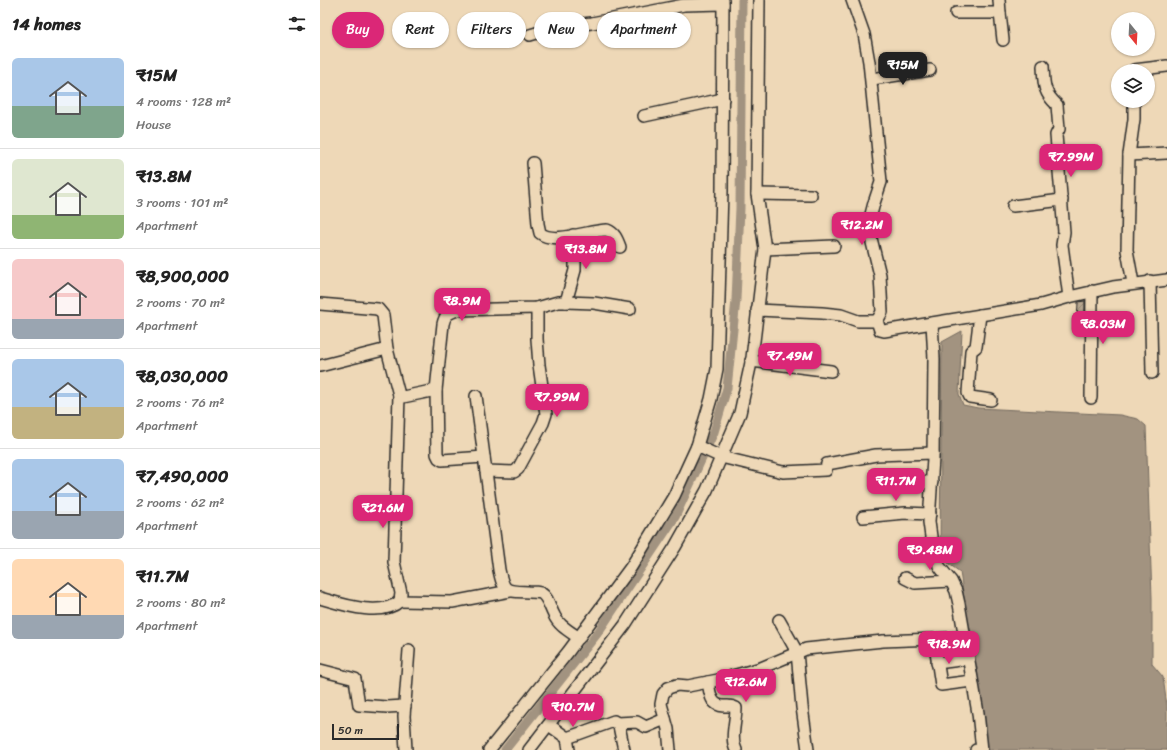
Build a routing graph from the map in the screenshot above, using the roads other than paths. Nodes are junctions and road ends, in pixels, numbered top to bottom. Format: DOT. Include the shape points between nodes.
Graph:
graph roads {
  1 [pos="759,0"];
  2 [pos="852,0"];
  3 [pos="999,0"];
  4 [pos="723,2"];
  5 [pos="956,13"];
  6 [pos="1000,13"];
  7 [pos="530,34"];
  8 [pos="1003,40"];
  9 [pos="1043,66"];
  10 [pos="1167,66"];
  11 [pos="1155,67"];
  12 [pos="930,70"];
  13 [pos="872,79"];
  14 [pos="723,99"];
  15 [pos="1134,108"];
  16 [pos="644,116"];
  17 [pos="1167,153"];
  18 [pos="1129,155"];
  19 [pos="533,163"];
  20 [pos="757,194"];
  21 [pos="811,194"];
  22 [pos="1062,200"];
  23 [pos="1013,206"];
  24 [pos="573,235"];
  25 [pos="834,246"];
  26 [pos="620,247"];
  27 [pos="765,249"];
  28 [pos="1167,280"];
  29 [pos="1150,281"];
  30 [pos="1133,284"];
  31 [pos="1092,291"];
  32 [pos="1069,297"];
  33 [pos="566,302"];
  34 [pos="320,304"];
  35 [pos="537,308"];
  36 [pos="630,309"];
  37 [pos="757,310"];
  38 [pos="980,314"];
  39 [pos="877,320"];
  40 [pos="932,323"];
  41 [pos="387,349"];
  42 [pos="751,361"];
  43 [pos="320,366"];
  44 [pos="832,371"];
  45 [pos="1152,373"];
  46 [pos="436,390"];
  47 [pos="398,395"];
  48 [pos="476,396"];
  49 [pos="1091,398"];
  50 [pos="991,400"];
  51 [pos="699,447"];
  52 [pos="933,453"];
  53 [pos="484,456"];
  54 [pos="718,456"];
  55 [pos="486,471"];
  56 [pos="932,482"];
  57 [pos="909,483"];
  58 [pos="930,514"];
  59 [pos="863,517"];
  60 [pos="906,578"];
  61 [pos="951,581"];
  62 [pos="510,591"];
  63 [pos="320,598"];
  64 [pos="400,601"];
  65 [pos="779,620"];
  66 [pos="964,636"];
  67 [pos="579,638"];
  68 [pos="934,640"];
  69 [pos="409,650"];
  70 [pos="797,652"];
  71 [pos="968,659"];
  72 [pos="937,663"];
  73 [pos="320,670"];
  74 [pos="972,681"];
  75 [pos="708,682"];
  76 [pos="405,706"];
  77 [pos="665,719"];
  78 [pos="617,723"];
  79 [pos="549,725"];
  80 [pos="567,738"];
  81 [pos="406,750"];
  82 [pos="489,750"];
  83 [pos="529,750"];
  84 [pos="569,750"];
  85 [pos="624,750"];
  86 [pos="670,750"];
  87 [pos="736,750"];
  88 [pos="808,750"];
  89 [pos="976,750"];
  1 -- 20 [label="street"];
  2 -- 13 [label="street" via="864,34"];
  3 -- 6 [label="street"];
  4 -- 7 [label="street" via="684,5 592,23 560,26"];
  4 -- 14 [label="street"];
  5 -- 6 [label="street"];
  6 -- 8 [label="street"];
  9 -- 22 [label="street" via="1045,87 1057,105 1059,129 1056,135"];
  10 -- 11 [label="street"];
  12 -- 13 [label="street"];
  13 -- 39 [label="street" via="881,182 868,226 880,275 882,312"];
  14 -- 16 [label="street"];
  14 -- 51 [label="street" via="717,369"];
  15 -- 18 [label="street"];
  17 -- 18 [label="street"];
  18 -- 30 [label="street" via="1127,250"];
  19 -- 24 [label="street" via="540,233 548,237"];
  20 -- 21 [label="street"];
  20 -- 27 [label="street"];
  22 -- 23 [label="street"];
  22 -- 32 [label="street" via="1062,244"];
  24 -- 26 [label="street" via="607,230 615,235"];
  24 -- 33 [label="street" via="575,270"];
  25 -- 27 [label="street"];
  27 -- 37 [label="street"];
  28 -- 29 [label="street"];
  29 -- 30 [label="street"];
  29 -- 45 [label="street"];
  30 -- 31 [label="street"];
  31 -- 32 [label="street"];
  31 -- 49 [label="street"];
  32 -- 38 [label="street" via="1041,305"];
  33 -- 35 [label="street"];
  33 -- 36 [label="street" via="594,303"];
  34 -- 41 [label="street" via="378,309 383,315"];
  35 -- 46 [label="street" via="456,310 448,314 443,324"];
  35 -- 55 [label="street" via="539,365 546,414 518,469 514,472"];
  37 -- 39 [label="street" via="842,315 858,321"];
  37 -- 42 [label="street"];
  38 -- 40 [label="street"];
  38 -- 50 [label="street" via="976,347 971,351 968,393 974,398"];
  39 -- 40 [label="street" via="880,330 884,331"];
  40 -- 52 [label="street"];
  41 -- 43 [label="street"];
  41 -- 47 [label="street"];
  42 -- 44 [label="street"];
  42 -- 54 [label="street" via="740,412"];
  46 -- 47 [label="street" via="403,397"];
  46 -- 53 [label="street" via="439,458 442,460"];
  47 -- 64 [label="street" via="394,562 401,592"];
  48 -- 53 [label="street"];
  51 -- 54 [label="street"];
  51 -- 67 [label="street" via="674,496 631,567"];
  52 -- 54 [label="street" via="876,455 827,464 826,470 783,472"];
  52 -- 56 [label="street"];
  53 -- 55 [label="street"];
  54 -- 79 [label="street" via="707,490 675,548 625,625"];
  55 -- 62 [label="street" via="499,570 502,583"];
  56 -- 57 [label="street"];
  56 -- 58 [label="street"];
  58 -- 59 [label="street" via="905,513"];
  58 -- 61 [label="street" via="932,544 939,566"];
  60 -- 61 [label="street" via="915,583"];
  61 -- 66 [label="street" via="956,591"];
  62 -- 64 [label="street" via="452,602"];
  62 -- 67 [label="street" via="542,594 546,597 557,621"];
  63 -- 64 [label="street" via="358,608 392,606"];
  65 -- 70 [label="street"];
  66 -- 68 [label="street"];
  66 -- 71 [label="street"];
  67 -- 82 [label="street"];
  68 -- 70 [label="street" via="883,641"];
  68 -- 72 [label="street"];
  69 -- 76 [label="street"];
  70 -- 75 [label="street" via="761,668"];
  70 -- 88 [label="street"];
  71 -- 72 [label="street"];
  71 -- 74 [label="street"];
  72 -- 74 [label="street" via="941,685"];
  73 -- 76 [label="street" via="356,679 359,705"];
  74 -- 89 [label="street" via="982,750"];
  75 -- 77 [label="street" via="668,688 663,694 662,704"];
  75 -- 87 [label="street" via="714,703 718,706 732,705 736,708 733,739"];
  76 -- 81 [label="street"];
  77 -- 78 [label="street" via="646,727 637,722"];
  77 -- 86 [label="street"];
  78 -- 80 [label="street"];
  78 -- 85 [label="street"];
  79 -- 80 [label="street"];
  79 -- 83 [label="street"];
  80 -- 84 [label="street"];
}
